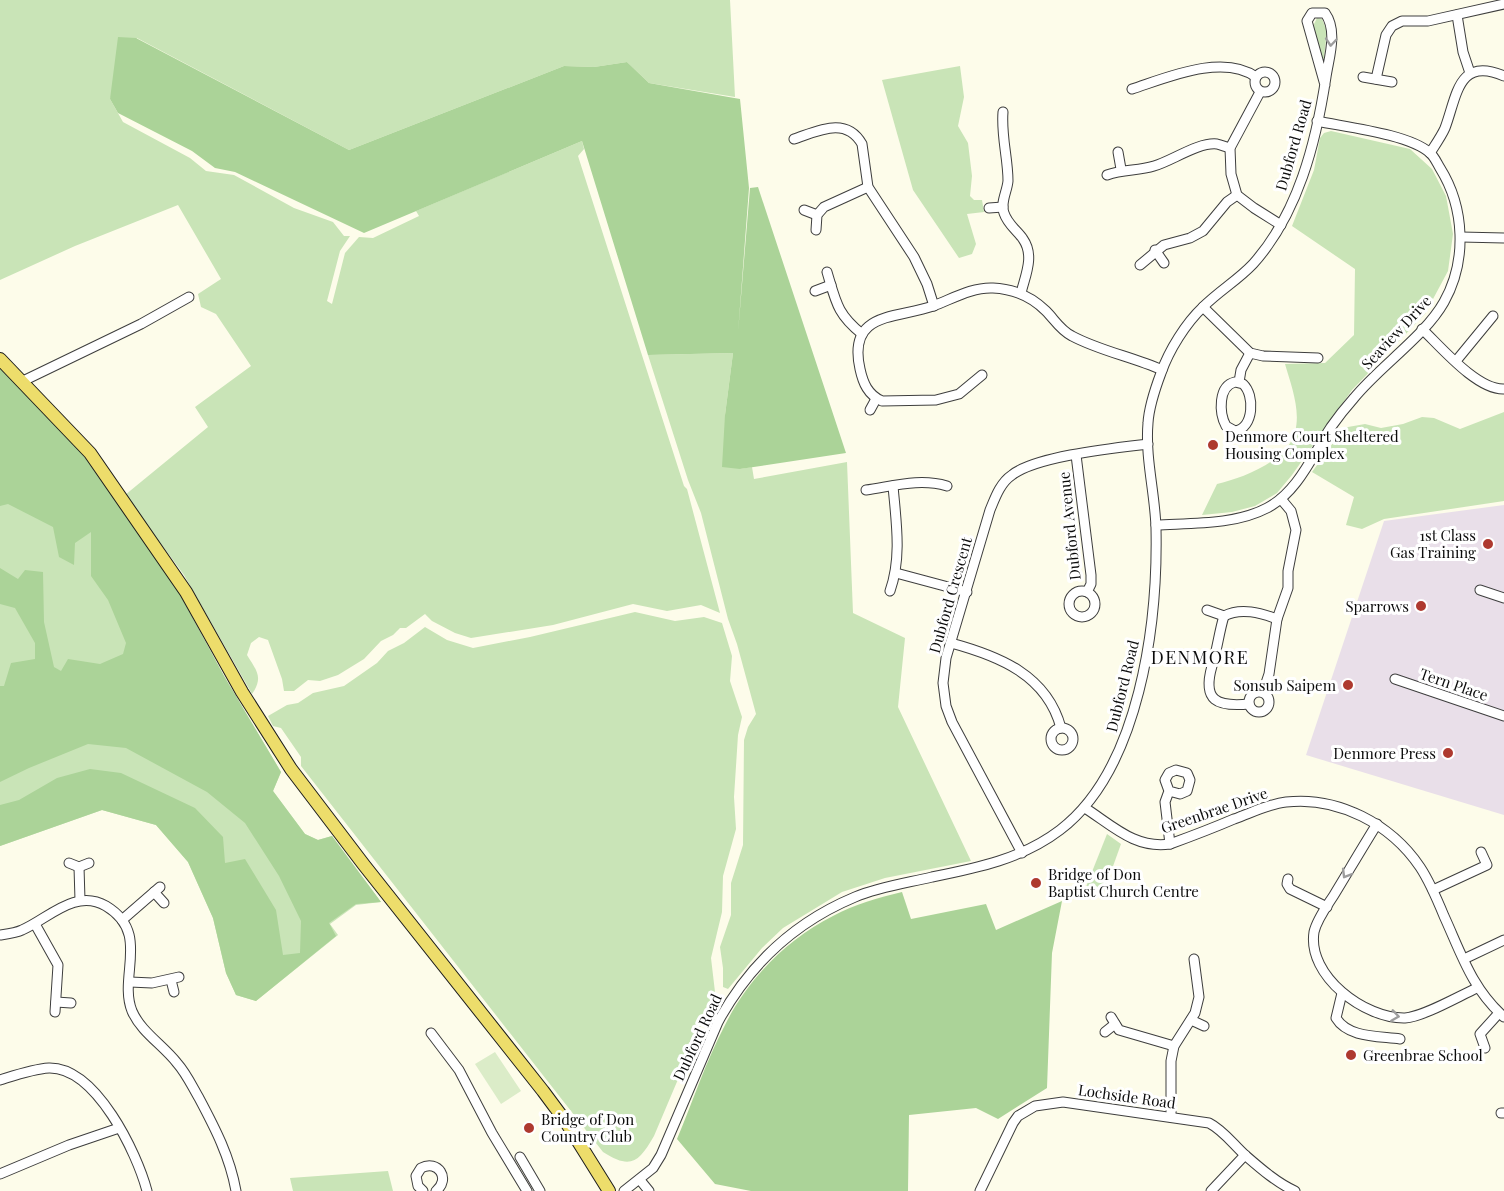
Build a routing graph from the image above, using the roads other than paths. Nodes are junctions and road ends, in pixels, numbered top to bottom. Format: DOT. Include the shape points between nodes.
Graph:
graph roads {
  1 [pos="1504,4"];
  2 [pos="1457,15"];
  3 [pos="1470,73"];
  4 [pos="1363,76"];
  5 [pos="1504,76"];
  6 [pos="1256,77"];
  7 [pos="1376,79"];
  8 [pos="1392,82"];
  9 [pos="1325,85"];
  10 [pos="1132,89"];
  11 [pos="1260,92"];
  12 [pos="1004,112"];
  13 [pos="1317,121"];
  14 [pos="794,139"];
  15 [pos="1230,148"];
  16 [pos="1118,152"];
  17 [pos="1430,153"];
  18 [pos="1121,169"];
  19 [pos="1107,175"];
  20 [pos="868,187"];
  21 [pos="1237,195"];
  22 [pos="1003,207"];
  23 [pos="989,208"];
  24 [pos="804,210"];
  25 [pos="817,215"];
  26 [pos="1281,225"];
  27 [pos="816,230"];
  28 [pos="1461,237"];
  29 [pos="1504,238"];
  30 [pos="1155,250"];
  31 [pos="1164,263"];
  32 [pos="1140,265"];
  33 [pos="827,272"];
  34 [pos="831,285"];
  35 [pos="815,291"];
  36 [pos="1021,293"];
  37 [pos="189,297"];
  38 [pos="934,306"];
  39 [pos="1203,307"];
  40 [pos="1493,316"];
  41 [pos="1422,330"];
  42 [pos="862,334"];
  43 [pos="1250,353"];
  44 [pos="1318,358"];
  45 [pos="0,359"];
  46 [pos="1456,361"];
  47 [pos="1162,370"];
  48 [pos="981,375"];
  49 [pos="23,381"];
  50 [pos="1239,382"];
  51 [pos="1504,389"];
  52 [pos="876,399"];
  53 [pos="870,410"];
  54 [pos="1148,444"];
  55 [pos="1076,455"];
  56 [pos="893,486"];
  57 [pos="948,486"];
  58 [pos="866,490"];
  59 [pos="1281,499"];
  60 [pos="1156,525"];
  61 [pos="896,573"];
  62 [pos="1479,590"];
  63 [pos="890,591"];
  64 [pos="967,592"];
  65 [pos="1087,592"];
  66 [pos="1504,598"];
  67 [pos="1207,610"];
  68 [pos="1224,616"];
  69 [pos="1277,620"];
  70 [pos="951,643"];
  71 [pos="1395,679"];
  72 [pos="1263,692"];
  73 [pos="1249,704"];
  74 [pos="1504,716"];
  75 [pos="1061,728"];
  76 [pos="1169,791"];
  77 [pos="1084,808"];
  78 [pos="1377,824"];
  79 [pos="1170,844"];
  80 [pos="1481,852"];
  81 [pos="1022,853"];
  82 [pos="69,863"];
  83 [pos="89,863"];
  84 [pos="79,867"];
  85 [pos="1288,879"];
  86 [pos="1433,890"];
  87 [pos="80,900"];
  88 [pos="164,903"];
  89 [pos="1327,907"];
  90 [pos="122,920"];
  91 [pos="34,924"];
  92 [pos="0,935"];
  93 [pos="1504,940"];
  94 [pos="1194,959"];
  95 [pos="1464,959"];
  96 [pos="130,982"];
  97 [pos="1477,988"];
  98 [pos="174,992"];
  99 [pos="1342,993"];
  100 [pos="70,1003"];
  101 [pos="1502,1015"];
  102 [pos="1191,1020"];
  103 [pos="1204,1026"];
  104 [pos="1105,1032"];
  105 [pos="431,1033"];
  106 [pos="1400,1039"];
  107 [pos="1174,1046"];
  108 [pos="1485,1048"];
  109 [pos="0,1080"];
  110 [pos="1171,1117"];
  111 [pos="119,1128"];
  112 [pos="1245,1155"];
  113 [pos="520,1157"];
  114 [pos="0,1174"];
  115 [pos="640,1180"];
  116 [pos="442,1189"];
  117 [pos="147,1191"];
  118 [pos="236,1191"];
  119 [pos="423,1191"];
  120 [pos="527,1191"];
  121 [pos="540,1191"];
  122 [pos="609,1191"];
  123 [pos="624,1191"];
  124 [pos="649,1191"];
  125 [pos="980,1191"];
  126 [pos="1211,1191"];
  127 [pos="1294,1191"];
  1 -- 2 [label="street"];
  2 -- 3 [label="street"];
  2 -- 7 [label="street" via="1402,21 1392,26 1386,34"];
  3 -- 5 [label="street" via="1490,71"];
  3 -- 17 [label="street" via="1455,93 1444,131"];
  4 -- 7 [label="street"];
  6 -- 10 [label="street" via="1229,66 1189,72"];
  6 -- 11 [label="street" via="1255,87"];
  6 -- 11 [label="street" via="1265,72 1274,79 1273,89"];
  7 -- 8 [label="street"];
  9 -- 9 [label="street, Dubford Road, one-way" via="1307,21 1319,12 1328,16 1331,28"];
  9 -- 13 [label="street, Dubford Road"];
  11 -- 15 [label="street"];
  12 -- 22 [label="street" via="1002,134 1008,181"];
  13 -- 17 [label="street" via="1408,141"];
  13 -- 26 [label="street, Dubford Road" via="1302,177"];
  14 -- 20 [label="street" via="838,127 851,131 862,144"];
  15 -- 18 [label="street" via="1203,146 1151,167"];
  15 -- 21 [label="street"];
  16 -- 18 [label="street"];
  17 -- 28 [label="street, Seaview Drive" via="1451,189"];
  18 -- 19 [label="street"];
  20 -- 25 [label="street" via="833,202"];
  20 -- 38 [label="street" via="914,257"];
  21 -- 26 [label="street"];
  21 -- 30 [label="street" via="1203,231"];
  22 -- 23 [label="street"];
  22 -- 36 [label="street" via="1011,227 1028,248"];
  24 -- 25 [label="street"];
  25 -- 27 [label="street"];
  26 -- 39 [label="street, Dubford Road" via="1250,267"];
  28 -- 29 [label="street"];
  28 -- 41 [label="street, Seaview Drive" via="1455,274 1444,303"];
  30 -- 31 [label="street"];
  30 -- 32 [label="street"];
  33 -- 34 [label="street"];
  34 -- 35 [label="street"];
  34 -- 42 [label="street" via="841,314"];
  36 -- 38 [label="street" via="981,288"];
  36 -- 47 [label="street" via="1070,335"];
  37 -- 49 [label="street"];
  38 -- 42 [label="street" via="887,316"];
  39 -- 43 [label="street"];
  39 -- 47 [label="street, Dubford Road"];
  40 -- 46 [label="street"];
  41 -- 46 [label="street"];
  41 -- 59 [label="street, Seaview Drive" via="1354,397"];
  42 -- 52 [label="street" via="858,352 860,372"];
  43 -- 44 [label="street"];
  43 -- 50 [label="street" via="1240,370"];
  45 -- 49 [label="main road"];
  46 -- 51 [label="street" via="1473,376"];
  47 -- 54 [label="street, Dubford Road" via="1148,422"];
  48 -- 52 [label="street" via="959,394 936,400"];
  49 -- 122 [label="main road" via="90,453 186,592 291,769 555,1106"];
  50 -- 50 [label="street" via="1249,392 1250,418 1244,428 1235,431 1224,423 1223,392 1230,383"];
  52 -- 53 [label="street"];
  54 -- 55 [label="street, Dubford Crescent"];
  54 -- 60 [label="street, Dubford Road"];
  55 -- 64 [label="street, Dubford Crescent" via="1030,464 1011,475 1002,486 990,510"];
  55 -- 65 [label="street, Dubford Avenue" via="1091,575"];
  56 -- 57 [label="street" via="937,478"];
  56 -- 58 [label="street"];
  56 -- 61 [label="street"];
  59 -- 60 [label="street, Seaview Drive" via="1243,517"];
  59 -- 69 [label="street" via="1291,511 1296,530 1288,588"];
  60 -- 77 [label="street, Dubford Road" via="1150,639 1130,723 1107,777"];
  61 -- 63 [label="street"];
  61 -- 64 [label="street"];
  62 -- 66 [label="street"];
  64 -- 70 [label="street, Dubford Crescent"];
  67 -- 68 [label="street"];
  68 -- 69 [label="street" via="1241,611"];
  68 -- 73 [label="street" via="1208,688 1223,703"];
  69 -- 72 [label="street"];
  70 -- 75 [label="street" via="996,657 1021,671 1043,691 1057,711"];
  70 -- 81 [label="street, Dubford Crescent" via="944,673 946,706"];
  71 -- 74 [label="street, Tern Place"];
  72 -- 73 [label="street" via="1254,693"];
  72 -- 73 [label="street" via="1270,700 1266,710 1255,711"];
  76 -- 79 [label="street" via="1165,802"];
  77 -- 79 [label="street, Greenbrae Drive" via="1130,837 1154,846"];
  77 -- 81 [label="street, Dubford Road" via="1041,844"];
  78 -- 79 [label="street, Greenbrae Drive" via="1340,807 1287,802 1264,807"];
  78 -- 86 [label="street, Greenbrae Drive" via="1419,865"];
  78 -- 89 [label="street, one-way"];
  80 -- 86 [label="street" via="1487,865"];
  81 -- 115 [label="street, Dubford Road" via="974,869 857,896 818,915 782,941 754,968 717,1022 661,1155"];
  82 -- 84 [label="street"];
  83 -- 84 [label="street"];
  84 -- 87 [label="street"];
  85 -- 89 [label="street" via="1290,890"];
  86 -- 95 [label="street, Greenbrae Drive"];
  87 -- 90 [label="street" via="105,905"];
  87 -- 91 [label="street"];
  88 -- 90 [label="street" via="157,889"];
  89 -- 99 [label="street" via="1315,928 1315,951 1326,974"];
  90 -- 96 [label="street" via="131,943"];
  91 -- 92 [label="street" via="20,932"];
  91 -- 100 [label="street" via="58,965 55,1007"];
  93 -- 95 [label="street"];
  94 -- 102 [label="street" via="1199,997"];
  95 -- 97 [label="street, Greenbrae Drive"];
  96 -- 98 [label="street" via="175,978"];
  96 -- 118 [label="street" via="132,1010 141,1026 190,1082 226,1154"];
  99 -- 97 [label="street, one-way" via="1378,1013 1407,1018"];
  97 -- 101 [label="street, Greenbrae Drive"];
  99 -- 106 [label="street" via="1336,1018 1344,1029"];
  101 -- 108 [label="street" via="1480,1034"];
  102 -- 103 [label="street"];
  102 -- 107 [label="street"];
  104 -- 107 [label="street" via="1113,1021 1128,1034"];
  105 -- 120 [label="street" via="459,1070"];
  107 -- 110 [label="street"];
  109 -- 111 [label="street" via="50,1068 66,1071 99,1098"];
  110 -- 112 [label="street, Lochside Road" via="1216,1126"];
  110 -- 125 [label="street, Lochside Road" via="1063,1102 1035,1106 1015,1120"];
  111 -- 114 [label="street"];
  111 -- 117 [label="street"];
  112 -- 126 [label="street"];
  112 -- 127 [label="street, Lochside Road"];
  113 -- 121 [label="street"];
  115 -- 123 [label="street, Dubford Road"];
  115 -- 124 [label="street"];
  116 -- 119 [label="street" via="442,1172 435,1166 425,1166 416,1176"];
}
